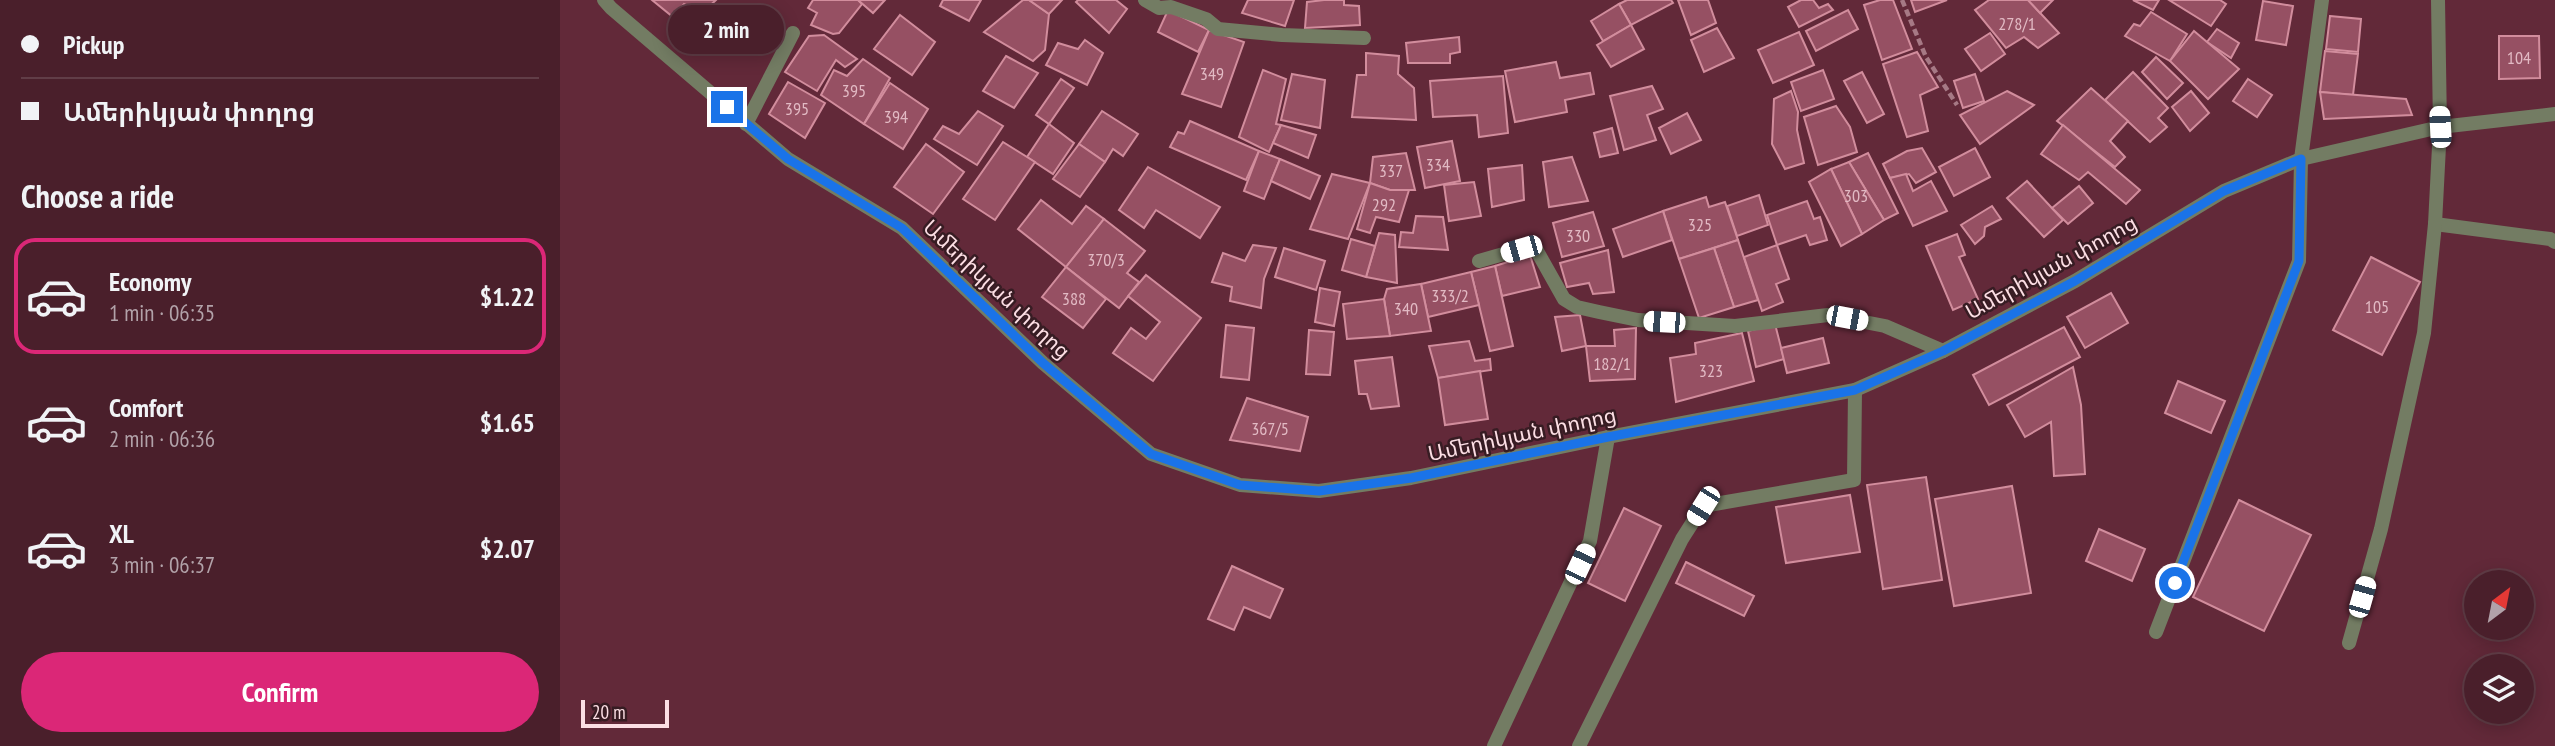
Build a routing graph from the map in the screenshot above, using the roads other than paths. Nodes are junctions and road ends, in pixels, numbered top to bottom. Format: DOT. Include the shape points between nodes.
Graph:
graph roads {
  1 [pos="604,0"];
  2 [pos="1145,0"];
  3 [pos="2322,0"];
  4 [pos="2438,0"];
  5 [pos="793,33"];
  6 [pos="1364,38"];
  7 [pos="2555,114"];
  8 [pos="746,124"];
  9 [pos="2440,127"];
  10 [pos="2301,159"];
  11 [pos="2435,224"];
  12 [pos="2555,242"];
  13 [pos="1479,261"];
  14 [pos="1943,351"];
  15 [pos="1855,390"];
  16 [pos="1608,437"];
  17 [pos="2156,632"];
  18 [pos="2349,643"];
  19 [pos="1494,746"];
  20 [pos="1579,746"];
  1 -- 8 [label="street, Ամերիկյան փողոց"];
  2 -- 6 [label="street" via="1206,19 1218,29"];
  3 -- 10 [label="street"];
  4 -- 9 [label="street"];
  5 -- 8 [label="street"];
  7 -- 9 [label="street, Ամերիկյան փողոց"];
  8 -- 16 [label="street, Ամերիկյան փողոց" via="788,159 902,228 1043,363 1151,454 1240,485 1319,491 1411,478"];
  9 -- 10 [label="street, Ամերիկյան փողոց"];
  9 -- 11 [label="street"];
  10 -- 14 [label="street, Ամերիկյան փողոց" via="2224,191 2075,281"];
  10 -- 17 [label="street" via="2299,261"];
  11 -- 12 [label="street"];
  11 -- 18 [label="street" via="2424,332 2381,529"];
  13 -- 14 [label="street" via="1521,249 1536,251 1564,299 1577,307 1638,320 1735,326 1828,315 1885,326"];
  14 -- 15 [label="street, Ամերիկյան փողոց"];
  15 -- 16 [label="street, Ամերիկյան փողոց"];
  15 -- 20 [label="street" via="1854,480 1703,506 1682,539"];
  16 -- 19 [label="street" via="1590,541"];
}
